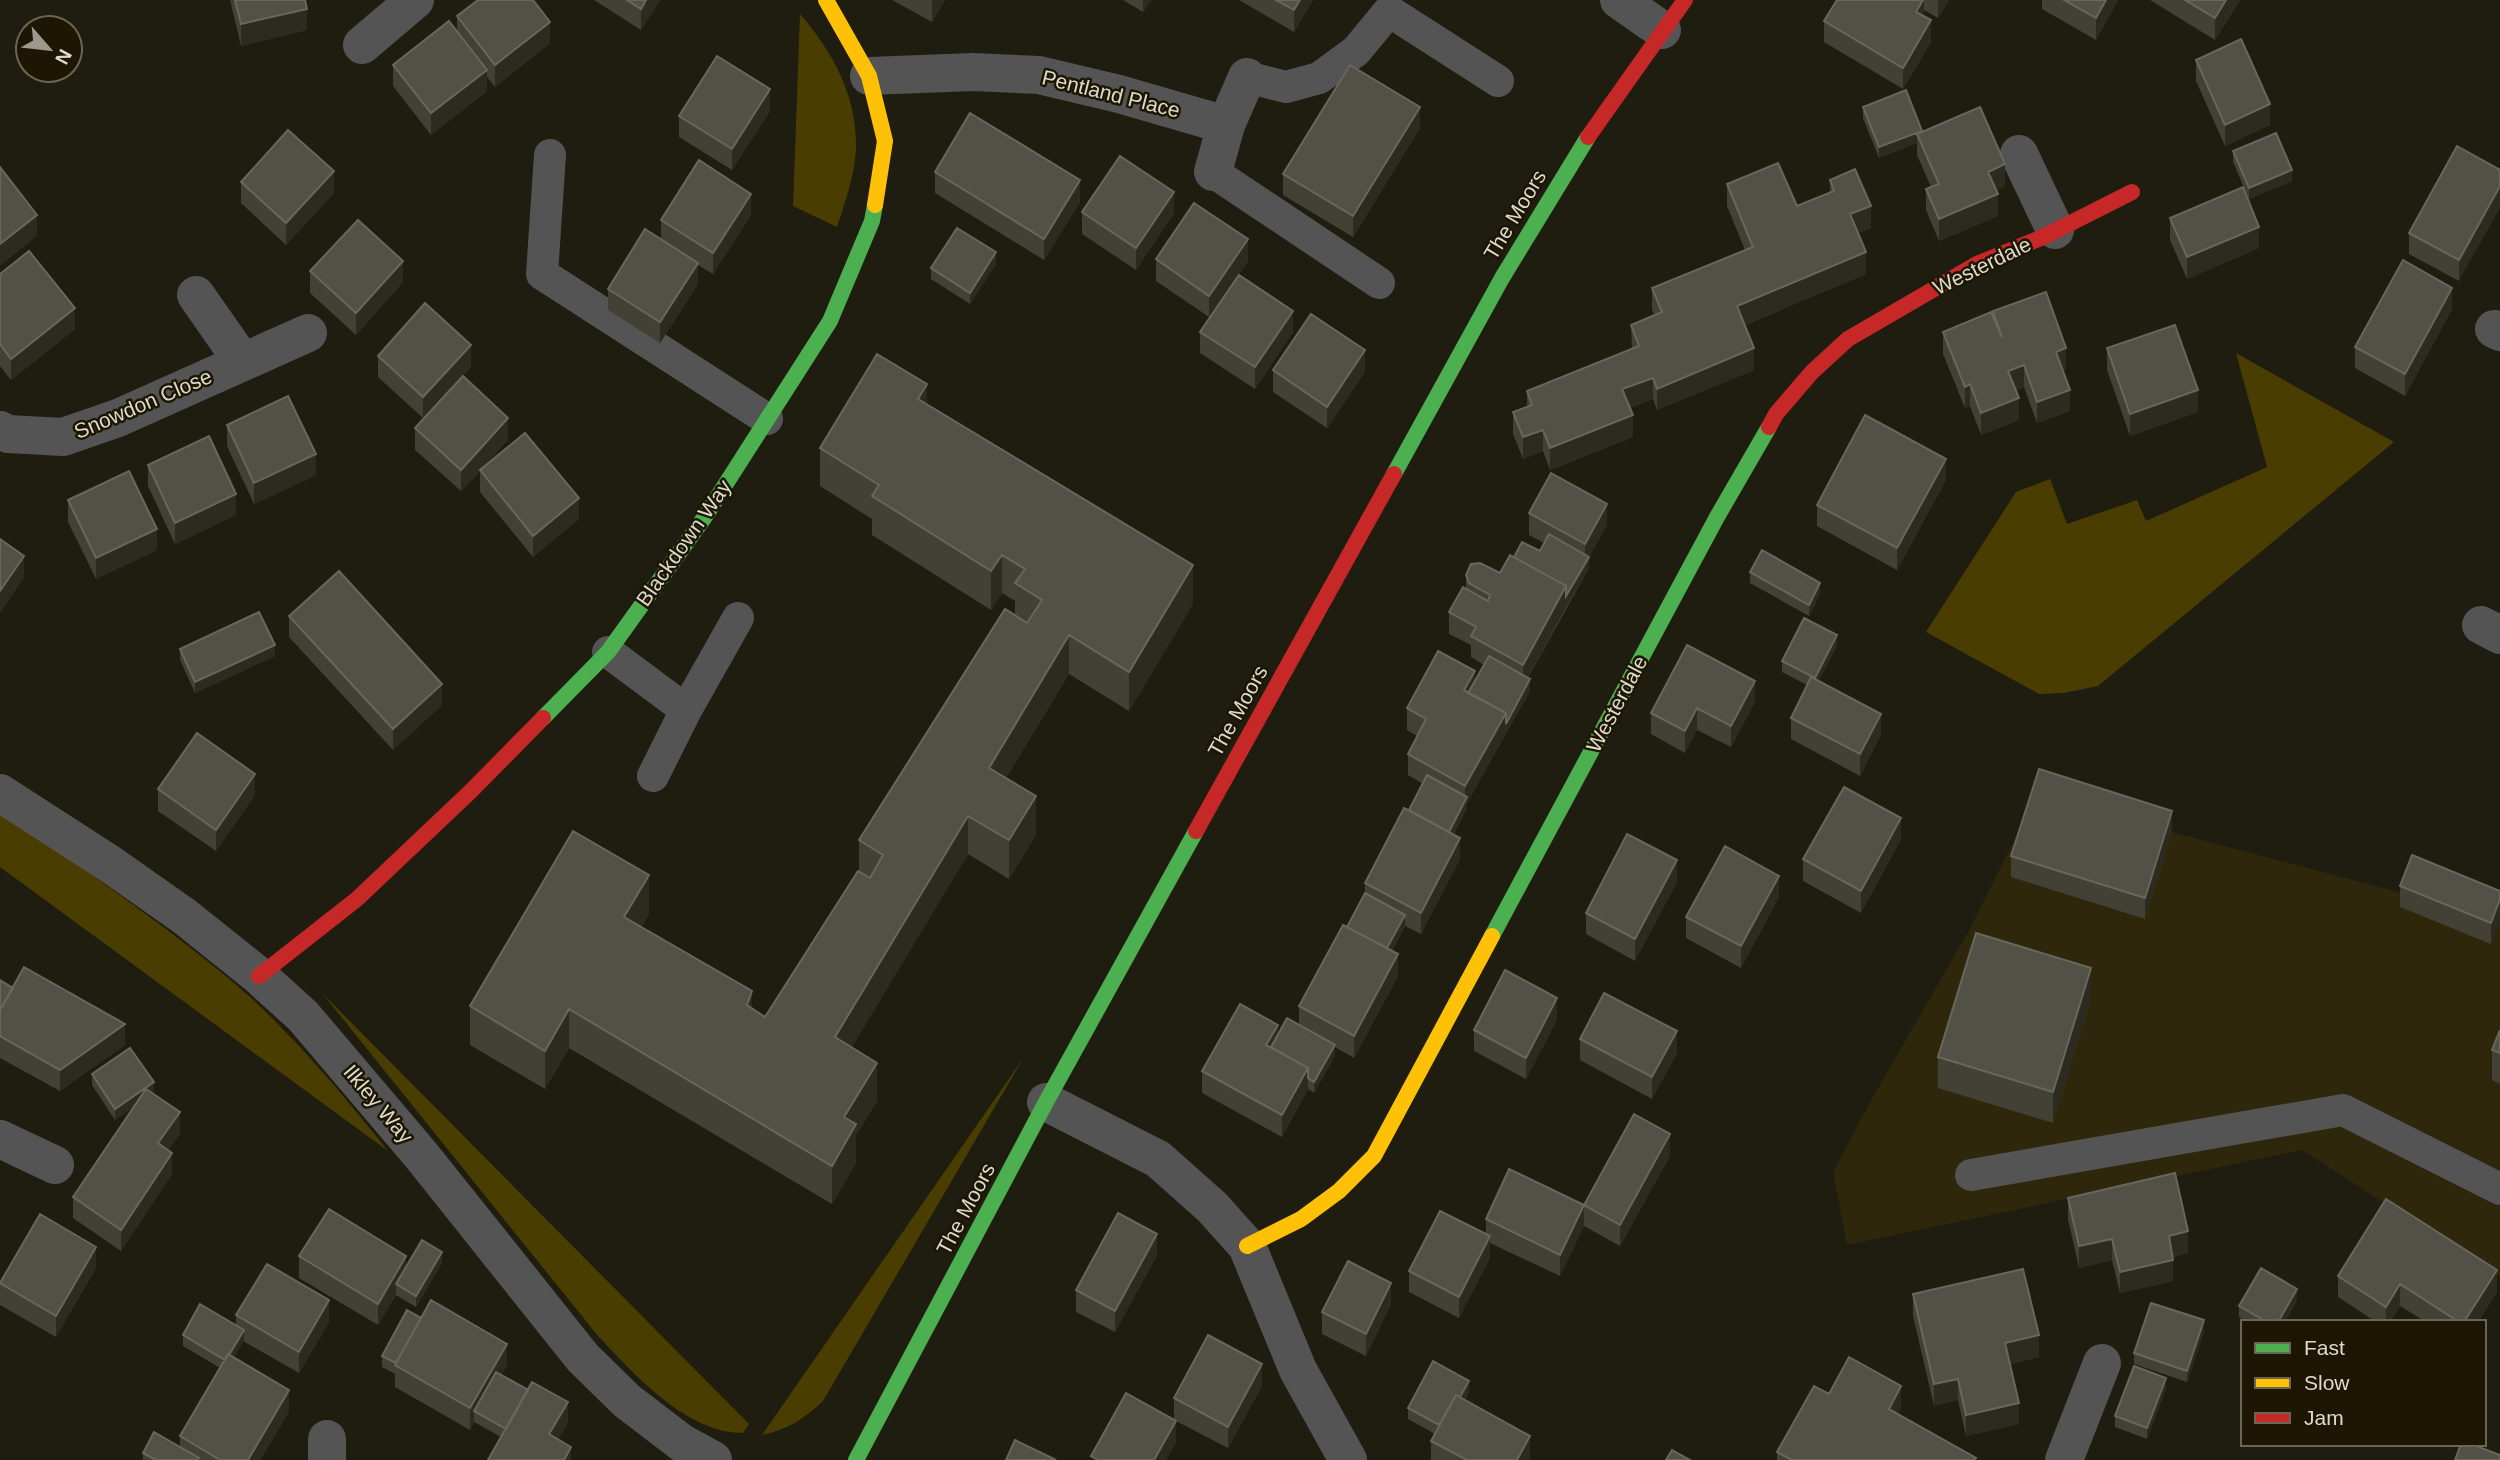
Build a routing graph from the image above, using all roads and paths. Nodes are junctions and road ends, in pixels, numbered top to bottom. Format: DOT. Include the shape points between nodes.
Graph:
graph roads {
  1 [pos="415,0"];
  2 [pos="826,0"];
  3 [pos="1619,0"];
  4 [pos="1685,0"];
  5 [pos="1662,30"];
  6 [pos="362,45"];
  7 [pos="869,76"];
  8 [pos="1247,76"];
  9 [pos="1498,81"];
  10 [pos="1226,125"];
  11 [pos="2019,154"];
  12 [pos="550,155"];
  13 [pos="1213,172"];
  14 [pos="2132,192"];
  15 [pos="2055,230"];
  16 [pos="1379,283"];
  17 [pos="196,295"];
  18 [pos="308,333"];
  19 [pos="242,361"];
  20 [pos="767,419"];
  21 [pos="0,430"];
  22 [pos="737,618"];
  23 [pos="608,652"];
  24 [pos="686,710"];
  25 [pos="653,776"];
  26 [pos="0,793"];
  27 [pos="259,976"];
  28 [pos="1046,1102"];
  29 [pos="0,1139"];
  30 [pos="55,1166"];
  31 [pos="1971,1175"];
  32 [pos="2500,1189"];
  33 [pos="1247,1246"];
  34 [pos="2102,1363"];
  35 [pos="713,1460"];
  36 [pos="856,1460"];
  37 [pos="1348,1460"];
  38 [pos="2064,1460"];
  1 -- 6 [label="street"];
  2 -- 7 [label="street, Blackdown Way"];
  3 -- 5 [label="street"];
  4 -- 5 [label="street, The Moors"];
  5 -- 28 [label="street, The Moors" via="1584,142 1502,278"];
  7 -- 10 [label="street, Pentland Place" via="1039,75"];
  7 -- 20 [label="street, Blackdown Way" via="885,141 872,221 830,321"];
  8 -- 9 [label="lane" via="1286,87 1319,78 1356,51 1389,11"];
  8 -- 10 [label="street"];
  10 -- 13 [label="street"];
  11 -- 15 [label="street, Westerdale"];
  12 -- 20 [label="lane" via="542,274"];
  13 -- 16 [label="lane"];
  14 -- 15 [label="street, Westerdale"];
  15 -- 33 [label="street, Westerdale" via="1977,264 1848,338 1776,414 1374,1156 1339,1191 1301,1219"];
  17 -- 19 [label="street, Snowdon Close"];
  18 -- 19 [label="street, Snowdon Close"];
  19 -- 21 [label="street, Snowdon Close" via="63,438"];
  20 -- 23 [label="street, Blackdown Way" via="704,518"];
  22 -- 24 [label="lane"];
  23 -- 24 [label="lane"];
  23 -- 27 [label="street, Blackdown Way" via="358,899"];
  24 -- 25 [label="lane"];
  26 -- 27 [label="street, Ilkley Way" via="184,916"];
  27 -- 35 [label="street, Ilkley Way" via="303,1016 353,1073 583,1358 627,1401 682,1443"];
  28 -- 33 [label="street" via="1158,1159"];
  28 -- 36 [label="street, The Moors"];
  29 -- 30 [label="street"];
  31 -- 32 [label="lane" via="2343,1110"];
  33 -- 37 [label="street" via="1298,1370"];
  34 -- 38 [label="street"];
}
